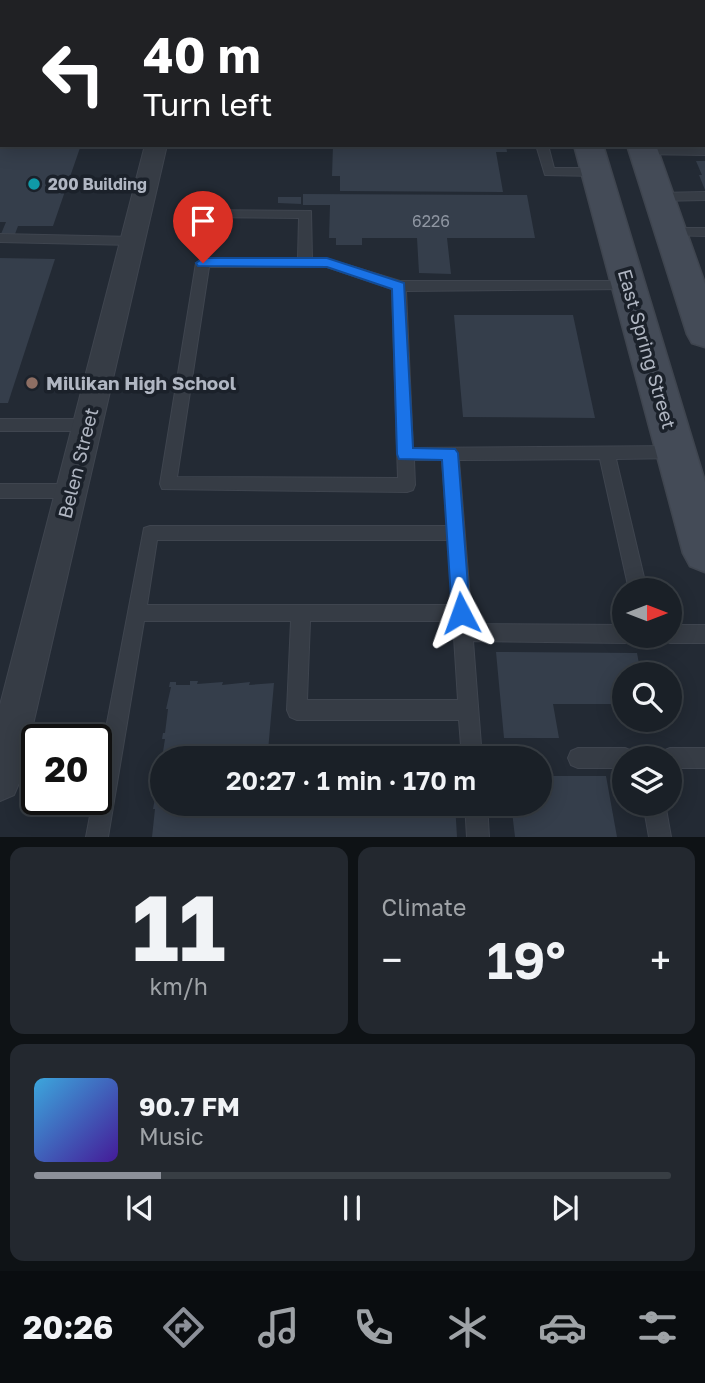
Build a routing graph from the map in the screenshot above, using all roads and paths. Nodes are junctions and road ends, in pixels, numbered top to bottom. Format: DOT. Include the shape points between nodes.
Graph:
graph roads {
  1 [pos="156,147"];
  2 [pos="543,147"];
  3 [pos="642,148"];
  4 [pos="705,151"];
  5 [pos="592,158"];
  6 [pos="705,196"];
  7 [pos="658,197"];
  8 [pos="191,214"];
  9 [pos="670,232"];
  10 [pos="705,232"];
  11 [pos="0,238"];
  12 [pos="133,241"];
  13 [pos="305,263"];
  14 [pos="628,284"];
  15 [pos="399,286"];
  16 [pos="705,334"];
  17 [pos="0,425"];
  18 [pos="88,425"];
  19 [pos="677,452"];
  20 [pos="450,453"];
  21 [pos="405,454"];
  22 [pos="607,454"];
  23 [pos="0,491"];
  24 [pos="71,491"];
  25 [pos="455,533"];
  26 [pos="705,553"];
  27 [pos="635,578"];
  28 [pos="136,613"];
  29 [pos="301,615"];
  30 [pos="462,622"];
  31 [pos="612,633"];
  32 [pos="682,634"];
  33 [pos="705,634"];
  34 [pos="468,710"];
  35 [pos="471,746"];
  36 [pos="578,758"];
  37 [pos="612,758"];
  38 [pos="682,758"];
  39 [pos="705,758"];
  40 [pos="0,781"];
  41 [pos="477,816"];
  42 [pos="656,816"];
  43 [pos="97,837"];
  44 [pos="478,837"];
  45 [pos="660,837"];
  1 -- 12 [label="street, Belen Street"];
  2 -- 5 [label="lane" via="549,172"];
  3 -- 4 [label="lane"];
  3 -- 7 [label="main road"];
  5 -- 14 [label="main road, East Spring Street"];
  6 -- 7 [label="lane"];
  7 -- 9 [label="main road"];
  8 -- 13 [label="lane" via="306,214"];
  9 -- 10 [label="lane"];
  9 -- 16 [label="main road"];
  11 -- 12 [label="lane"];
  12 -- 18 [label="street, Belen Street"];
  13 -- 15 [label="lane" via="327,263"];
  13 -- 21 [label="lane" via="203,263 168,484 407,485"];
  14 -- 15 [label="lane"];
  14 -- 19 [label="main road, East Spring Street"];
  15 -- 21 [label="lane"];
  17 -- 18 [label="lane"];
  18 -- 24 [label="street, Belen Street"];
  19 -- 22 [label="lane"];
  19 -- 26 [label="main road, East Spring Street"];
  20 -- 21 [label="lane"];
  20 -- 22 [label="lane"];
  20 -- 25 [label="lane"];
  22 -- 27 [label="lane"];
  23 -- 24 [label="lane"];
  24 -- 40 [label="street, Belen Street"];
  25 -- 28 [label="lane" via="150,533"];
  25 -- 30 [label="lane"];
  28 -- 29 [label="lane"];
  28 -- 43 [label="lane"];
  29 -- 30 [label="lane"];
  29 -- 34 [label="lane" via="297,710"];
  30 -- 31 [label="lane"];
  30 -- 34 [label="lane"];
  32 -- 33 [label="lane"];
  34 -- 35 [label="lane"];
  36 -- 37 [label="lane"];
  38 -- 39 [label="lane"];
  41 -- 44 [label="lane"];
  42 -- 45 [label="lane"];
}
